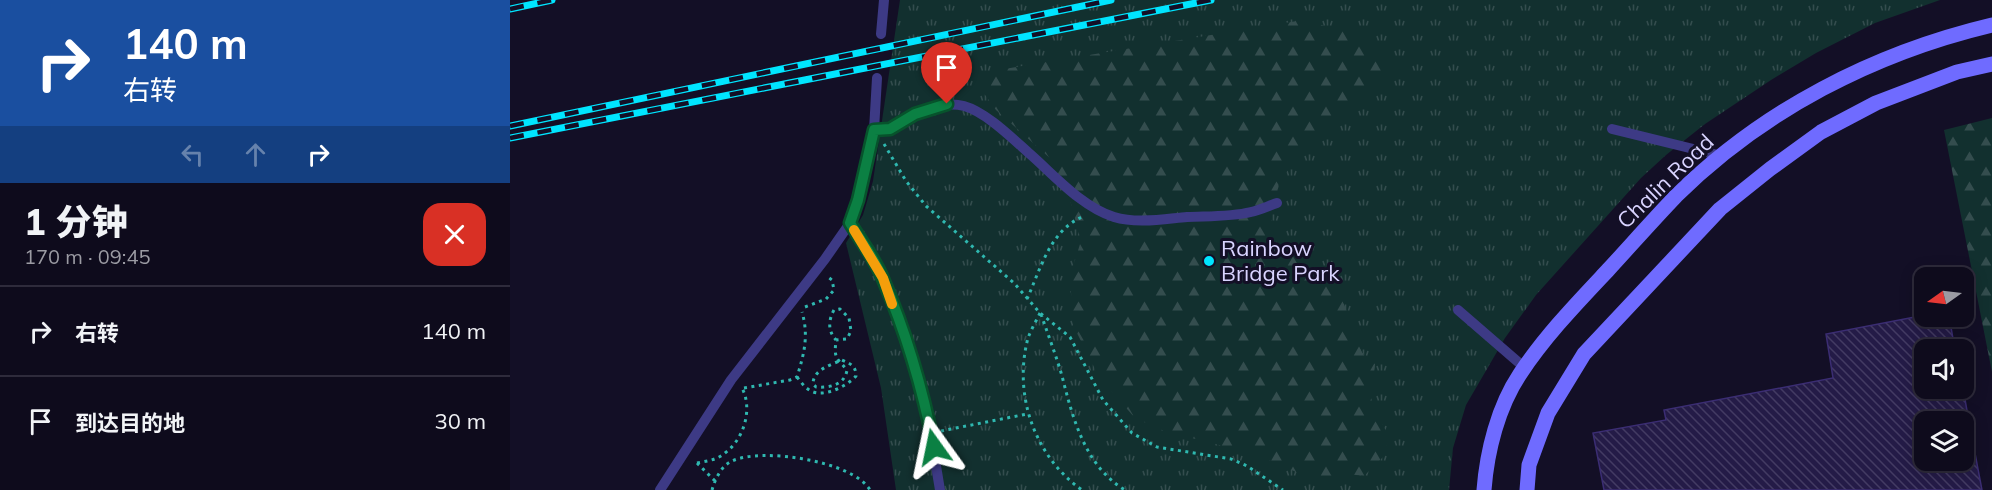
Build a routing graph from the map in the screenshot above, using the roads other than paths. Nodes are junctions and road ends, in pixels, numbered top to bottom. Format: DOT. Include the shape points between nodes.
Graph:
graph roads {
  1 [pos="884,0"];
  2 [pos="1992,25"];
  3 [pos="881,34"];
  4 [pos="1992,64"];
  5 [pos="877,78"];
  6 [pos="1612,129"];
  7 [pos="874,130"];
  8 [pos="1722,156"];
  9 [pos="1277,203"];
  10 [pos="850,223"];
  11 [pos="1458,310"];
  12 [pos="1524,368"];
  13 [pos="660,490"];
  14 [pos="940,490"];
  15 [pos="1484,490"];
  16 [pos="1527,490"];
  1 -- 3 [label="lane"];
  2 -- 8 [label="street, Chalin Road" via="1897,53 1840,78 1782,112"];
  4 -- 16 [label="street" via="1957,72 1876,103 1821,132 1720,209 1584,354 1548,413 1529,465"];
  5 -- 7 [label="lane"];
  6 -- 8 [label="lane"];
  7 -- 9 [label="lane" via="890,129 931,108 963,106 978,112 1080,198 1114,217 1132,220 1220,216 1252,212"];
  7 -- 10 [label="lane"];
  8 -- 12 [label="street, Chalin Road" via="1677,196 1552,331"];
  10 -- 13 [label="lane" via="731,380"];
  10 -- 14 [label="lane" via="883,278 913,364 931,433"];
  11 -- 12 [label="lane"];
  12 -- 15 [label="street, Chalin Road" via="1499,418 1486,465"];
}
